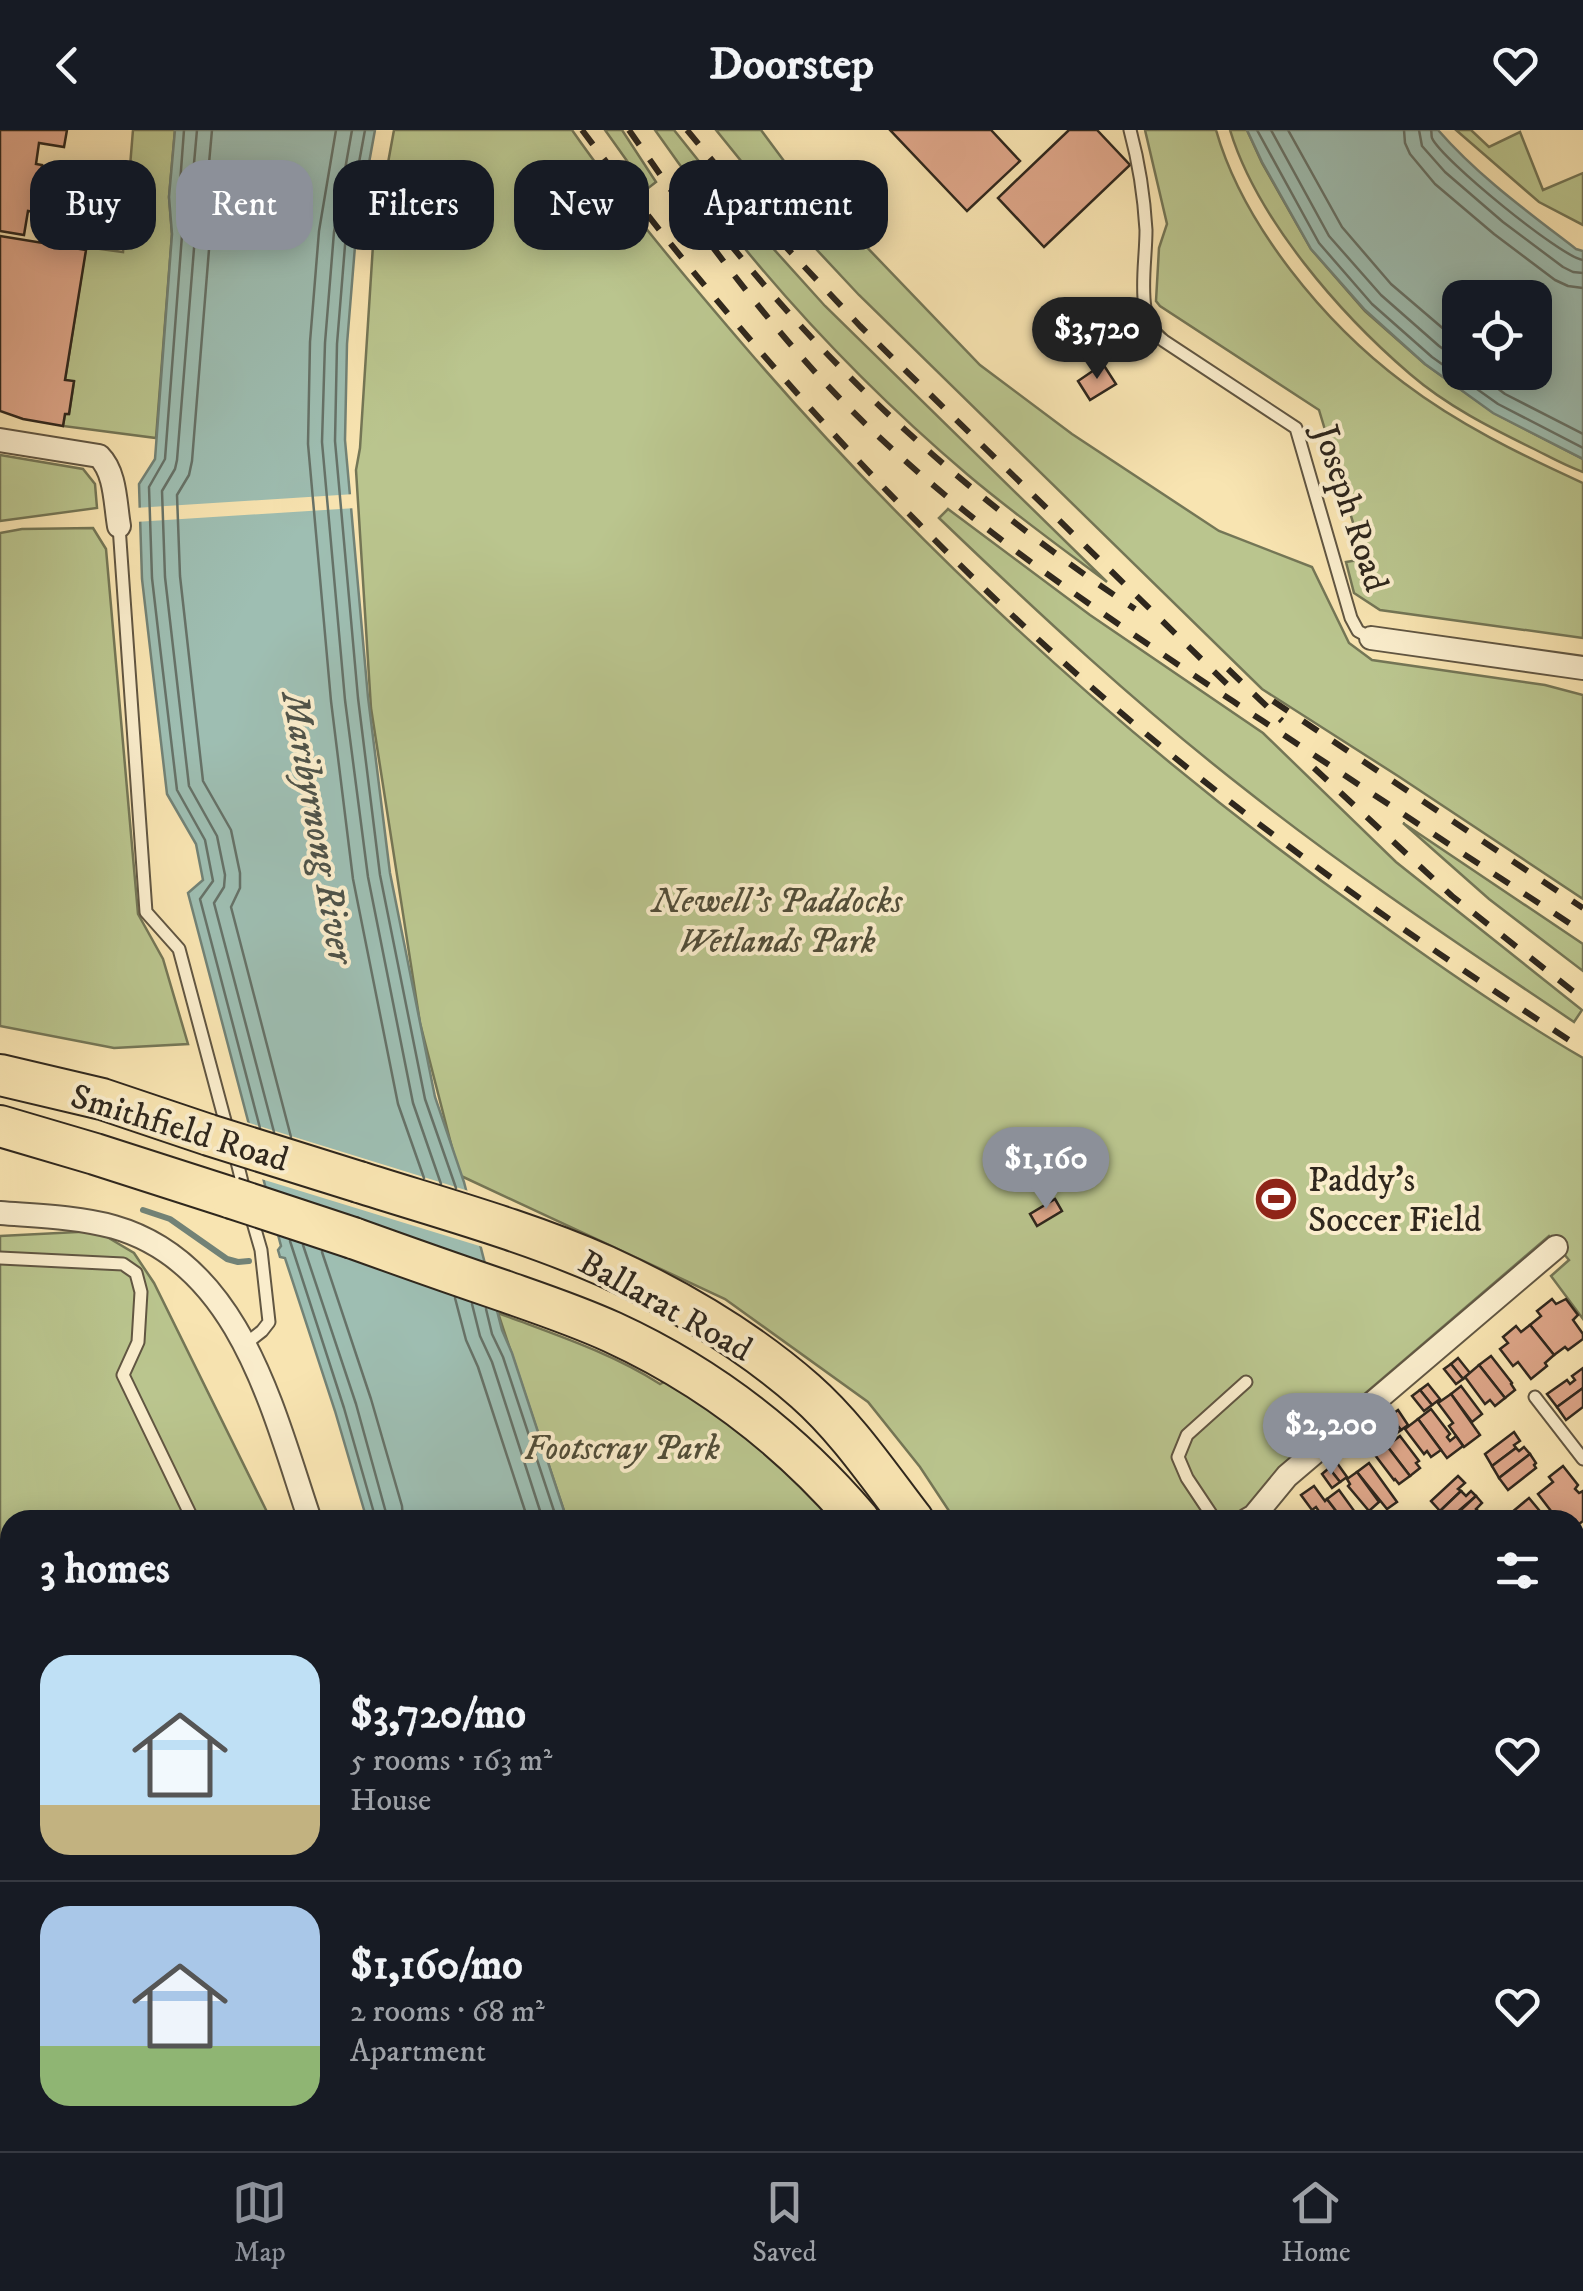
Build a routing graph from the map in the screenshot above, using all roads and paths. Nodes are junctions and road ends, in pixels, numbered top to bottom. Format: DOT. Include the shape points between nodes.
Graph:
graph roads {
  1 [pos="1130,130"];
  2 [pos="0,440"];
  3 [pos="119,526"];
  4 [pos="1370,638"];
  5 [pos="1583,668"];
  6 [pos="0,1075"];
  7 [pos="0,1126"];
  8 [pos="359,1182"];
  9 [pos="0,1213"];
  10 [pos="353,1238"];
  11 [pos="1556,1247"];
  12 [pos="0,1258"];
  13 [pos="244,1345"];
  14 [pos="1246,1382"];
  15 [pos="1535,1397"];
  16 [pos="1583,1459"];
  17 [pos="188,1510"];
  18 [pos="307,1510"];
  19 [pos="851,1510"];
  20 [pos="905,1510"];
  21 [pos="1208,1510"];
  22 [pos="1259,1510"];
  1 -- 4 [label="lane, Joseph Road" via="1142,187 1149,324 1164,341 1296,428 1351,618"];
  2 -- 3 [label="street" via="99,456 111,475"];
  3 -- 13 [label="lane" via="146,912 179,949 260,1250 269,1322"];
  4 -- 5 [label="street, Joseph Road"];
  6 -- 8 [label="highway, Smithfield Road, bridge" via="102,1100"];
  7 -- 10 [label="highway, Smithfield Road, bridge"];
  8 -- 20 [label="highway, Ballarat Road" via="605,1266 686,1308 807,1393"];
  9 -- 13 [label="street" via="104,1225 154,1244 205,1284"];
  10 -- 19 [label="highway, Ballarat Road" via="637,1344 762,1423"];
  11 -- 22 [label="street" via="1286,1476"];
  12 -- 17 [label="lane" via="123,1264 136,1273 138,1342 124,1375"];
  13 -- 18 [label="street"];
  14 -- 21 [label="lane" via="1187,1434 1178,1457"];
  15 -- 16 [label="lane"];
}
